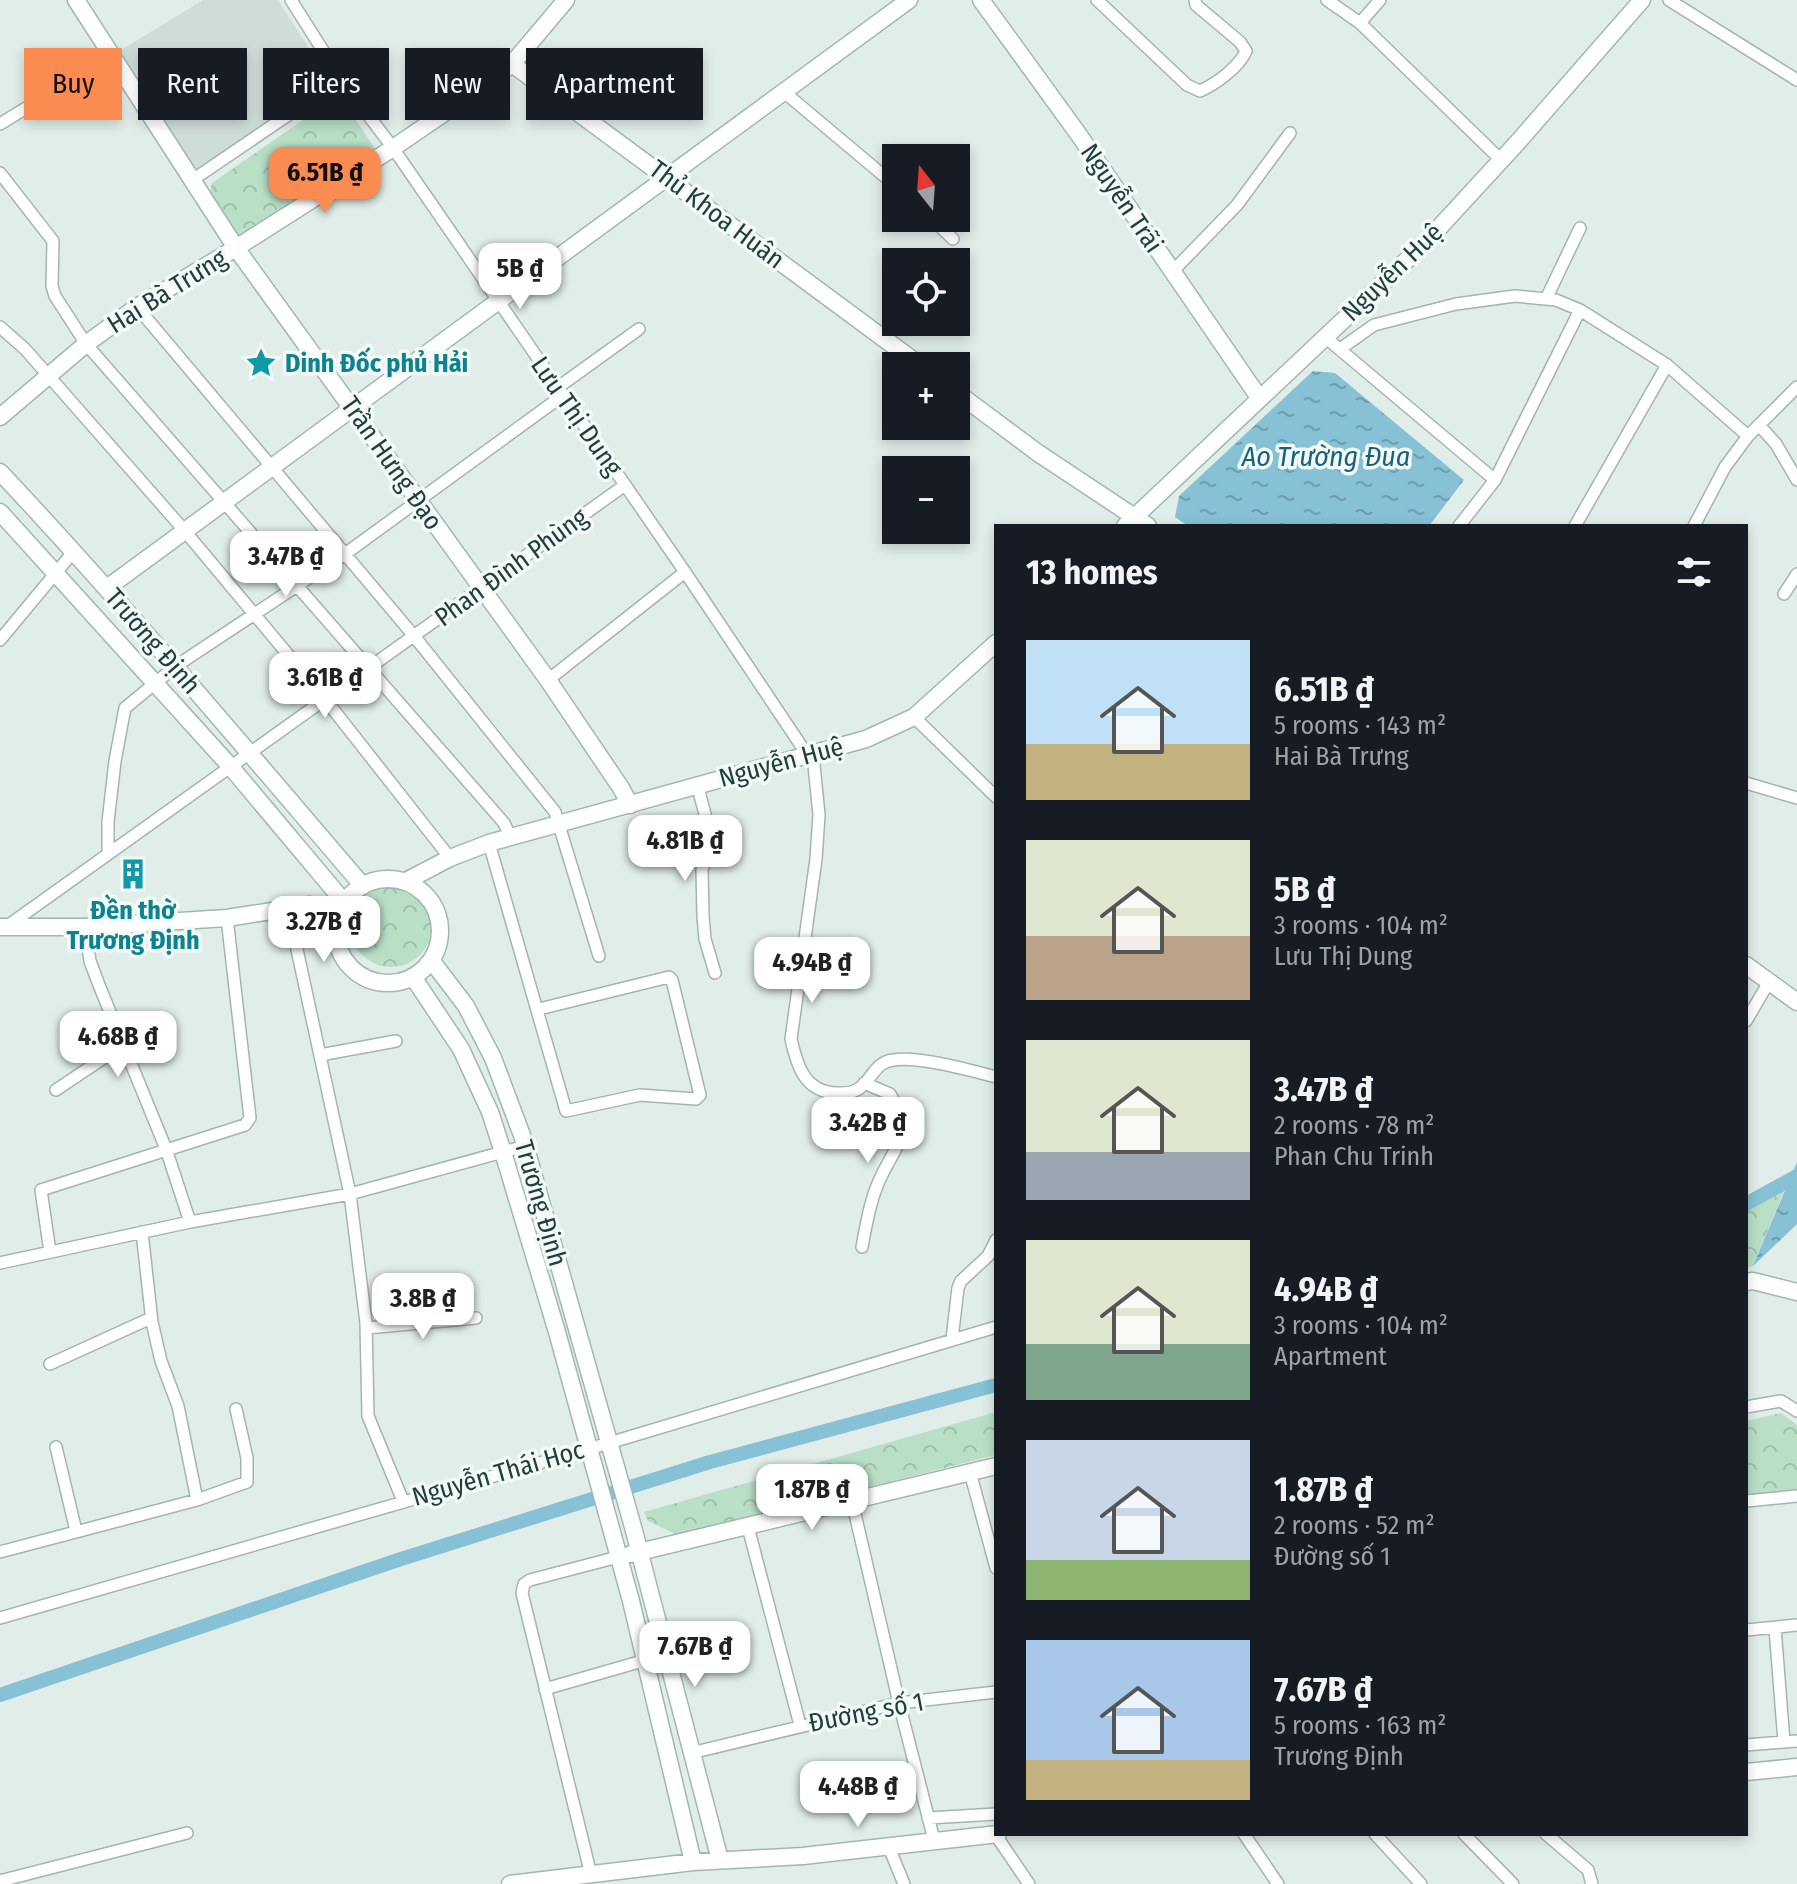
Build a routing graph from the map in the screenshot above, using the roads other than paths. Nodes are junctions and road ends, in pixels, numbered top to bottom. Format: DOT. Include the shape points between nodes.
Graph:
graph roads {
  1 [pos="76,0"];
  2 [pos="291,0"];
  3 [pos="566,0"];
  4 [pos="909,0"];
  5 [pos="981,0"];
  6 [pos="1097,0"];
  7 [pos="1195,0"];
  8 [pos="1327,0"];
  9 [pos="1380,0"];
  10 [pos="1642,0"];
  11 [pos="1669,0"];
  12 [pos="1360,23"];
  13 [pos="106,48"];
  14 [pos="321,48"];
  15 [pos="512,64"];
  16 [pos="122,73"];
  17 [pos="1797,80"];
  18 [pos="784,92"];
  19 [pos="24,109"];
  20 [pos="281,120"];
  21 [pos="372,120"];
  22 [pos="0,124"];
  23 [pos="1290,133"];
  24 [pos="393,148"];
  25 [pos="1501,160"];
  26 [pos="0,173"];
  27 [pos="882,174"];
  28 [pos="668,178"];
  29 [pos="191,181"];
  30 [pos="1580,228"];
  31 [pos="946,232"];
  32 [pos="953,239"];
  33 [pos="236,248"];
  34 [pos="1172,272"];
  35 [pos="1546,299"];
  36 [pos="498,303"];
  37 [pos="137,307"];
  38 [pos="1580,310"];
  39 [pos="0,327"];
  40 [pos="639,329"];
  41 [pos="1325,337"];
  42 [pos="86,344"];
  43 [pos="1340,349"];
  44 [pos="902,352"];
  45 [pos="1667,365"];
  46 [pos="48,376"];
  47 [pos="1797,387"];
  48 [pos="560,392"];
  49 [pos="1260,399"];
  50 [pos="970,402"];
  51 [pos="353,407"];
  52 [pos="0,417"];
  53 [pos="1759,425"];
  54 [pos="1748,436"];
  55 [pos="273,468"];
  56 [pos="0,472"];
  57 [pos="1495,480"];
  58 [pos="1797,480"];
  59 [pos="625,485"];
  60 [pos="419,501"];
  61 [pos="225,502"];
  62 [pos="0,512"];
  63 [pos="1136,523"];
  64 [pos="1461,524"];
  65 [pos="1576,524"];
  66 [pos="1695,524"];
  67 [pos="184,530"];
  68 [pos="74,551"];
  69 [pos="345,554"];
  70 [pos="56,572"];
  71 [pos="685,572"];
  72 [pos="1797,574"];
  73 [pos="297,585"];
  74 [pos="481,587"];
  75 [pos="107,588"];
  76 [pos="1784,594"];
  77 [pos="255,615"];
  78 [pos="414,636"];
  79 [pos="0,640"];
  80 [pos="994,645"];
  81 [pos="176,666"];
  82 [pos="371,668"];
  83 [pos="548,680"];
  84 [pos="154,683"];
  85 [pos="325,699"];
  86 [pos="914,717"];
  87 [pos="248,752"];
  88 [pos="807,754"];
  89 [pos="230,766"];
  90 [pos="697,784"];
  91 [pos="1748,784"];
  92 [pos="994,795"];
  93 [pos="1797,798"];
  94 [pos="630,805"];
  95 [pos="558,824"];
  96 [pos="511,838"];
  97 [pos="489,843"];
  98 [pos="108,854"];
  99 [pos="450,858"];
  100 [pos="406,881"];
  101 [pos="363,886"];
  102 [pos="342,906"];
  103 [pos="288,908"];
  104 [pos="227,918"];
  105 [pos="3,927"];
  106 [pos="85,927"];
  107 [pos="599,956"];
  108 [pos="431,960"];
  109 [pos="1748,966"];
  110 [pos="715,973"];
  111 [pos="413,977"];
  112 [pos="1769,982"];
  113 [pos="1797,1002"];
  114 [pos="539,1009"];
  115 [pos="1748,1018"];
  116 [pos="396,1041"];
  117 [pos="123,1045"];
  118 [pos="320,1055"];
  119 [pos="994,1076"];
  120 [pos="864,1083"];
  121 [pos="56,1090"];
  122 [pos="525,1146"];
  123 [pos="166,1149"];
  124 [pos="503,1152"];
  125 [pos="350,1194"];
  126 [pos="190,1222"];
  127 [pos="142,1232"];
  128 [pos="994,1244"];
  129 [pos="862,1247"];
  130 [pos="50,1252"];
  131 [pos="0,1263"];
  132 [pos="1748,1282"];
  133 [pos="1797,1292"];
  134 [pos="151,1318"];
  135 [pos="476,1318"];
  136 [pos="366,1328"];
  137 [pos="994,1328"];
  138 [pos="952,1339"];
  139 [pos="50,1364"];
  140 [pos="1748,1407"];
  141 [pos="236,1409"];
  142 [pos="1797,1411"];
  143 [pos="609,1443"];
  144 [pos="56,1447"];
  145 [pos="587,1448"];
  146 [pos="994,1466"];
  147 [pos="970,1472"];
  148 [pos="1797,1496"];
  149 [pos="197,1500"];
  150 [pos="403,1501"];
  151 [pos="852,1501"];
  152 [pos="1748,1501"];
  153 [pos="748,1527"];
  154 [pos="76,1531"];
  155 [pos="0,1552"];
  156 [pos="639,1552"];
  157 [pos="618,1557"];
  158 [pos="994,1561"];
  159 [pos="0,1618"];
  160 [pos="1797,1625"];
  161 [pos="1775,1628"];
  162 [pos="1748,1630"];
  163 [pos="646,1660"];
  164 [pos="545,1689"];
  165 [pos="994,1692"];
  166 [pos="899,1703"];
  167 [pos="800,1725"];
  168 [pos="1791,1742"];
  169 [pos="1748,1745"];
  170 [pos="691,1753"];
  171 [pos="1797,1767"];
  172 [pos="1748,1772"];
  173 [pos="994,1814"];
  174 [pos="928,1818"];
  175 [pos="187,1833"];
  176 [pos="994,1834"];
  177 [pos="997,1836"];
  178 [pos="1245,1836"];
  179 [pos="1377,1836"];
  180 [pos="1466,1836"];
  181 [pos="1548,1836"];
  182 [pos="934,1840"];
  183 [pos="888,1845"];
  184 [pos="720,1860"];
  185 [pos="693,1862"];
  186 [pos="591,1875"];
  187 [pos="0,1881"];
  188 [pos="510,1884"];
  189 [pos="904,1884"];
  190 [pos="1029,1884"];
  191 [pos="1278,1884"];
  192 [pos="1421,1884"];
  193 [pos="1513,1884"];
  194 [pos="1592,1884"];
  1 -- 13 [label="main road, Trần Hưng Đạo"];
  2 -- 14 [label="street, Lưu Thị Dung"];
  3 -- 15 [label="main road, Hai Bà Trưng"];
  4 -- 18 [label="main road"];
  5 -- 34 [label="main road, Nguyễn Trãi"];
  6 -- 7 [label="street" via="1187,85 1200,91 1246,51"];
  8 -- 12 [label="street"];
  9 -- 12 [label="street"];
  10 -- 25 [label="main road, Nguyễn Huệ"];
  11 -- 17 [label="street"];
  12 -- 25 [label="street"];
  15 -- 24 [label="main road, Hai Bà Trưng"];
  15 -- 28 [label="main road, Thủ Khoa Huân"];
  16 -- 29 [label="main road, Trần Hưng Đạo"];
  18 -- 27 [label="street"];
  18 -- 28 [label="main road"];
  19 -- 22 [label="street"];
  20 -- 29 [label="street"];
  21 -- 24 [label="street, Lưu Thị Dung"];
  23 -- 34 [label="street" via="1237,205"];
  24 -- 33 [label="main road, Hai Bà Trưng"];
  24 -- 36 [label="street, Lưu Thị Dung"];
  25 -- 41 [label="main road, Nguyễn Huệ" via="1425,243"];
  26 -- 42 [label="street" via="53,241 55,296"];
  28 -- 36 [label="main road"];
  28 -- 44 [label="main road, Thủ Khoa Huân"];
  29 -- 33 [label="main road, Trần Hưng Đạo"];
  30 -- 35 [label="street"];
  31 -- 32 [label="street"];
  33 -- 37 [label="main road, Hai Bà Trưng"];
  33 -- 51 [label="main road, Trần Hưng Đạo"];
  34 -- 49 [label="main road, Nguyễn Trãi"];
  35 -- 38 [label="street"];
  35 -- 43 [label="street" via="1495,298 1405,315 1374,325"];
  36 -- 48 [label="street, Lưu Thị Dung"];
  36 -- 51 [label="main road"];
  37 -- 42 [label="main road, Hai Bà Trưng"];
  37 -- 55 [label="street"];
  38 -- 45 [label="street"];
  38 -- 57 [label="street"];
  39 -- 46 [label="street"];
  40 -- 48 [label="street"];
  41 -- 43 [label="street"];
  41 -- 49 [label="main road, Nguyễn Huệ"];
  42 -- 46 [label="main road, Hai Bà Trưng"];
  42 -- 61 [label="street"];
  43 -- 57 [label="street"];
  45 -- 54 [label="street"];
  45 -- 65 [label="street"];
  46 -- 52 [label="main road, Hai Bà Trưng"];
  46 -- 67 [label="street"];
  47 -- 53 [label="street"];
  48 -- 59 [label="street, Lưu Thị Dung"];
  48 -- 60 [label="street"];
  49 -- 63 [label="main road, Nguyễn Huệ"];
  50 -- 63 [label="main road"];
  51 -- 55 [label="main road"];
  51 -- 60 [label="main road, Trần Hưng Đạo"];
  53 -- 54 [label="street"];
  53 -- 58 [label="street"];
  54 -- 66 [label="street"];
  55 -- 61 [label="main road"];
  55 -- 69 [label="street"];
  56 -- 68 [label="main road, Trương Định"];
  57 -- 64 [label="street"];
  59 -- 71 [label="street, Lưu Thị Dung"];
  59 -- 74 [label="street, Phan Đình Phùng"];
  60 -- 69 [label="street"];
  60 -- 74 [label="main road, Trần Hưng Đạo"];
  61 -- 67 [label="main road"];
  61 -- 73 [label="street"];
  62 -- 70 [label="main road, Trương Định"];
  67 -- 75 [label="main road"];
  67 -- 77 [label="street"];
  68 -- 70 [label="street"];
  68 -- 75 [label="main road, Trương Định"];
  69 -- 73 [label="street"];
  69 -- 78 [label="street"];
  70 -- 79 [label="street"];
  70 -- 84 [label="main road, Trương Định"];
  71 -- 83 [label="street"];
  71 -- 88 [label="street, Lưu Thị Dung"];
  72 -- 76 [label="street"];
  73 -- 77 [label="street"];
  73 -- 82 [label="street"];
  74 -- 78 [label="street, Phan Đình Phùng"];
  74 -- 83 [label="main road, Trần Hưng Đạo"];
  75 -- 81 [label="main road, Trương Định"];
  77 -- 81 [label="street"];
  77 -- 85 [label="street"];
  78 -- 82 [label="street, Phan Đình Phùng"];
  78 -- 95 [label="street" via="555,812"];
  80 -- 86 [label="main road, Nguyễn Huệ"];
  81 -- 84 [label="street"];
  81 -- 87 [label="main road, Trương Định"];
  82 -- 85 [label="street, Phan Đình Phùng"];
  82 -- 96 [label="street" via="504,823"];
  83 -- 94 [label="main road, Trần Hưng Đạo"];
  84 -- 89 [label="main road, Trương Định"];
  84 -- 98 [label="street" via="123,714"];
  85 -- 87 [label="street, Phan Đình Phùng"];
  85 -- 99 [label="street"];
  86 -- 88 [label="main road, Nguyễn Huệ" via="866,739"];
  86 -- 92 [label="street"];
  87 -- 89 [label="street, Phan Đình Phùng"];
  87 -- 101 [label="main road, Trương Định"];
  88 -- 90 [label="main road, Nguyễn Huệ"];
  88 -- 120 [label="street, Lưu Thị Dung" via="817,778 819,815 791,1039 796,1064 810,1085 849,1093"];
  89 -- 98 [label="street, Phan Đình Phùng"];
  89 -- 102 [label="main road, Trương Định"];
  90 -- 94 [label="main road, Nguyễn Huệ"];
  90 -- 110 [label="street" via="711,837 702,869 703,916"];
  91 -- 93 [label="street"];
  94 -- 95 [label="main road, Nguyễn Huệ"];
  95 -- 96 [label="main road, Nguyễn Huệ"];
  95 -- 107 [label="street"];
  96 -- 97 [label="main road, Nguyễn Huệ"];
  97 -- 99 [label="main road, Nguyễn Huệ"];
  97 -- 114 [label="street"];
  98 -- 105 [label="street, Phan Đình Phùng"];
  99 -- 100 [label="main road, Nguyễn Huệ"];
  100 -- 101 [label="main road" via="389,878"];
  100 -- 108 [label="main road" via="427,896 439,918 441,935"];
  101 -- 102 [label="main road"];
  102 -- 103 [label="main road"];
  102 -- 111 [label="main road" via="336,935 349,966 379,982"];
  103 -- 104 [label="main road"];
  103 -- 118 [label="street"];
  104 -- 106 [label="main road"];
  104 -- 123 [label="street" via="250,1118 245,1125"];
  105 -- 106 [label="main road"];
  106 -- 117 [label="street" via="90,961"];
  108 -- 111 [label="main road"];
  108 -- 122 [label="main road, Trương Định" via="466,1006 493,1058"];
  109 -- 112 [label="main road"];
  111 -- 124 [label="main road, Trương Định" via="461,1049"];
  112 -- 113 [label="main road"];
  112 -- 115 [label="street"];
  114 -- 114 [label="street" via="566,1111 640,1095 700,1095 669,977"];
  116 -- 118 [label="street"];
  117 -- 121 [label="street"];
  117 -- 123 [label="street"];
  118 -- 125 [label="street"];
  119 -- 120 [label="street" via="901,1059 879,1065"];
  120 -- 129 [label="street" via="890,1094 901,1131 899,1146 878,1182"];
  122 -- 124 [label="street"];
  122 -- 143 [label="main road, Trương Định"];
  123 -- 126 [label="street"];
  123 -- 130 [label="street" via="41,1190"];
  124 -- 125 [label="street"];
  124 -- 145 [label="main road, Trương Định"];
  125 -- 126 [label="street"];
  125 -- 136 [label="street"];
  126 -- 127 [label="street"];
  127 -- 130 [label="street"];
  127 -- 134 [label="street"];
  128 -- 138 [label="street" via="961,1281"];
  130 -- 131 [label="street"];
  132 -- 133 [label="main road"];
  134 -- 139 [label="street"];
  134 -- 149 [label="street" via="178,1406"];
  135 -- 136 [label="street"];
  136 -- 150 [label="street" via="368,1416"];
  137 -- 138 [label="street, Nguyễn Thái Học"];
  138 -- 143 [label="street, Nguyễn Thái Học"];
  140 -- 142 [label="street" via="1781,1401"];
  141 -- 149 [label="street" via="247,1482"];
  143 -- 145 [label="street, Nguyễn Thái Học"];
  143 -- 156 [label="main road, Trương Định"];
  144 -- 154 [label="street"];
  145 -- 150 [label="street, Nguyễn Thái Học"];
  145 -- 157 [label="main road, Trương Định"];
  146 -- 147 [label="main road"];
  147 -- 151 [label="main road"];
  147 -- 158 [label="street"];
  148 -- 152 [label="street"];
  149 -- 154 [label="street"];
  150 -- 159 [label="street, Nguyễn Thái Học"];
  151 -- 153 [label="main road"];
  151 -- 166 [label="street"];
  153 -- 156 [label="main road"];
  153 -- 167 [label="street"];
  154 -- 155 [label="street"];
  156 -- 157 [label="main road"];
  156 -- 170 [label="main road"];
  157 -- 163 [label="main road"];
  157 -- 164 [label="street" via="524,1584"];
  160 -- 161 [label="street"];
  161 -- 162 [label="street"];
  161 -- 168 [label="street"];
  163 -- 164 [label="street"];
  163 -- 185 [label="main road"];
  164 -- 186 [label="street"];
  165 -- 166 [label="street, Đường số 1"];
  166 -- 167 [label="street, Đường số 1"];
  166 -- 174 [label="street"];
  167 -- 170 [label="street, Đường số 1"];
  168 -- 169 [label="street"];
  170 -- 184 [label="main road"];
  171 -- 172 [label="main road"];
  173 -- 174 [label="street"];
  174 -- 182 [label="street"];
  175 -- 187 [label="street"];
  176 -- 182 [label="main road"];
  177 -- 190 [label="street"];
  178 -- 191 [label="street"];
  179 -- 192 [label="street"];
  180 -- 193 [label="street"];
  181 -- 194 [label="street" via="1588,1870"];
  182 -- 183 [label="main road"];
  183 -- 184 [label="main road"];
  183 -- 189 [label="street"];
  184 -- 185 [label="main road"];
  185 -- 186 [label="main road"];
  186 -- 188 [label="main road"];
}
